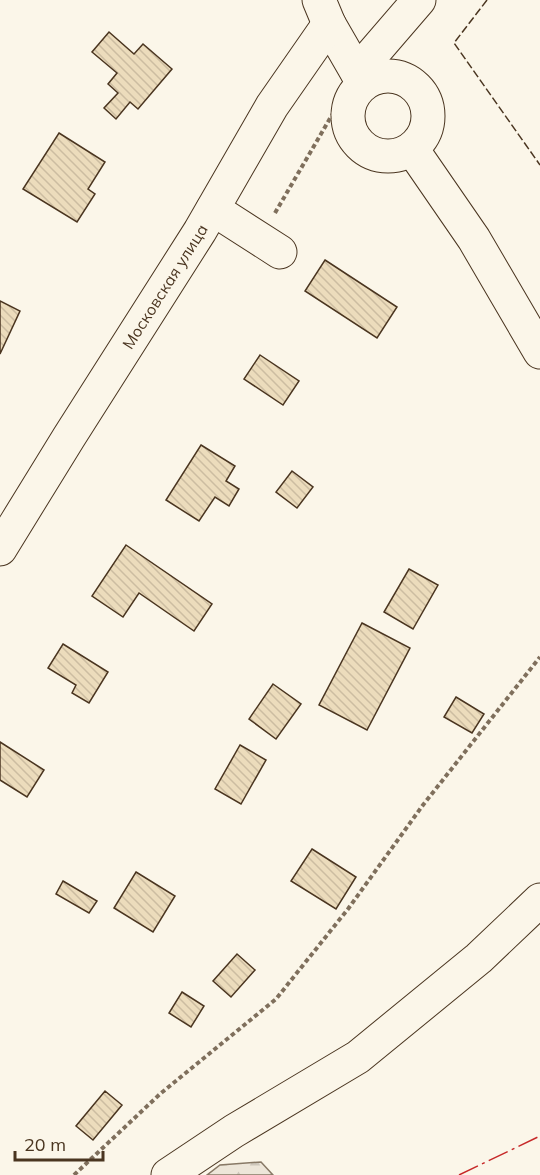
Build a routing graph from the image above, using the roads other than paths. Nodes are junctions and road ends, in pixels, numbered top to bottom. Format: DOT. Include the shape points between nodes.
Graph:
graph roads {
  1 [pos="419,0"];
  2 [pos="324,12"];
  3 [pos="360,78"];
  4 [pos="412,148"];
  5 [pos="213,209"];
  6 [pos="270,246"];
  7 [pos="540,352"];
  8 [pos="0,549"];
  9 [pos="540,900"];
  10 [pos="168,1175"];
  1 -- 3 [label="street"];
  2 -- 3 [label="street"];
  2 -- 5 [label="street, Московская улица"];
  3 -- 4 [label="street" via="400,77 421,91 427,103 428,121 421,139"];
  3 -- 4 [label="street" via="348,106 348,121 360,146 386,156 400,155"];
  4 -- 7 [label="street" via="474,239"];
  5 -- 6 [label="street"];
  5 -- 8 [label="street, Московская улица"];
  9 -- 10 [label="street" via="479,958 357,1057"];
}
